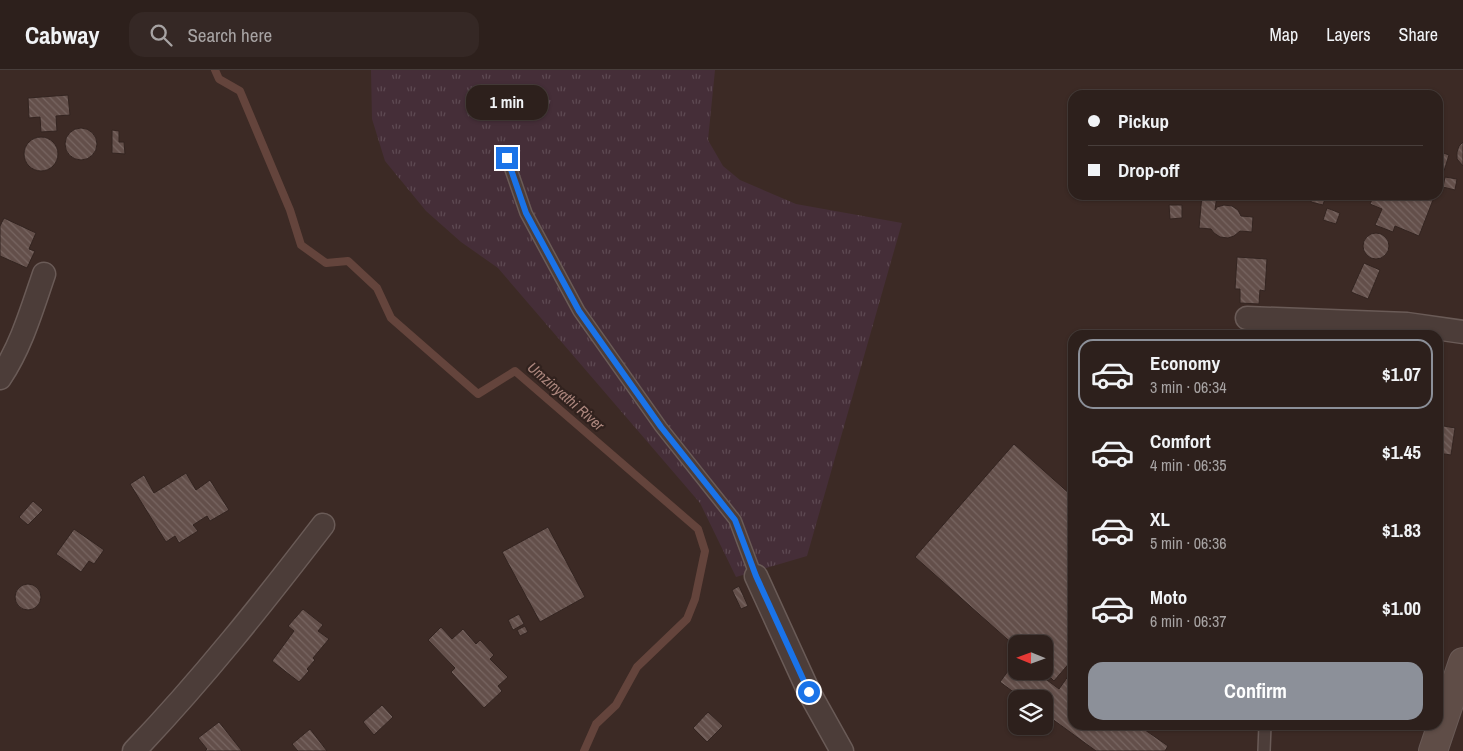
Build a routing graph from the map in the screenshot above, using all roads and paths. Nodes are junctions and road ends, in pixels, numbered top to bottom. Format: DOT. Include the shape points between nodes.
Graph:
graph roads {
  1 [pos="507,158"];
  2 [pos="44,274"];
  3 [pos="1247,318"];
  4 [pos="1463,332"];
  5 [pos="0,378"];
  6 [pos="323,525"];
  7 [pos="756,576"];
  8 [pos="1463,662"];
  9 [pos="1443,721"];
  10 [pos="1266,730"];
  11 [pos="1440,730"];
  12 [pos="134,751"];
  13 [pos="842,751"];
  14 [pos="1264,751"];
  15 [pos="1433,751"];
  1 -- 7 [label="lane" via="526,213 579,311 661,427 735,520"];
  2 -- 5 [label="street" via="28,321"];
  3 -- 4 [label="street" via="1406,324"];
  6 -- 12 [label="street" via="214,663"];
  7 -- 13 [label="street" via="809,692"];
  8 -- 9 [label="main road"];
  10 -- 14 [label="lane"];
  11 -- 15 [label="main road"];
}
